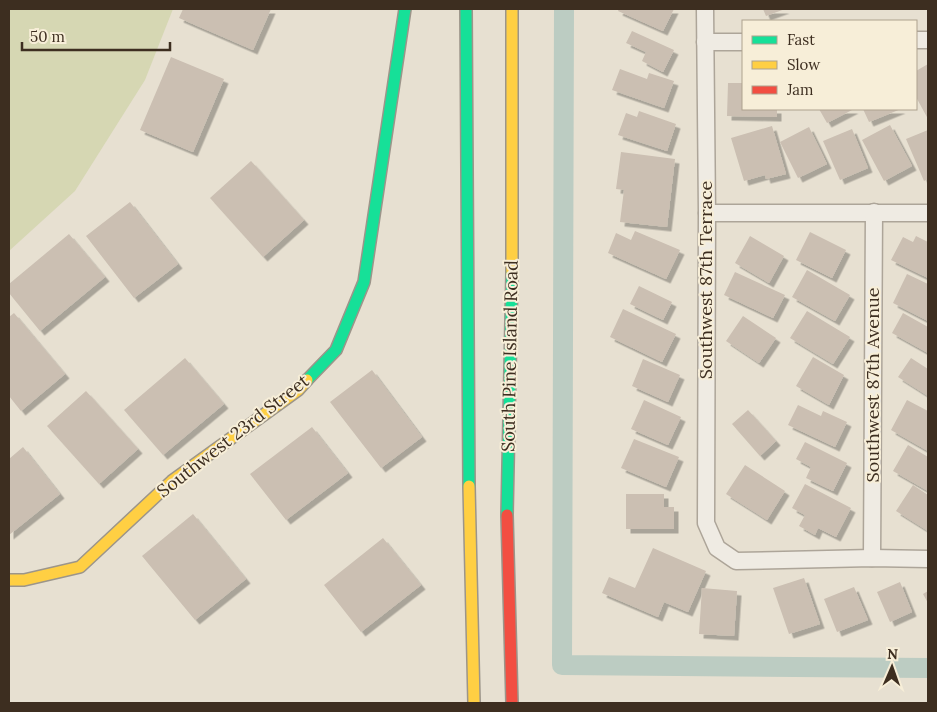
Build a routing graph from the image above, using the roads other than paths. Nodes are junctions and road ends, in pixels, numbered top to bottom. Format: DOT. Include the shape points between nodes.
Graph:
graph roads {
  1 [pos="405,9"];
  2 [pos="466,9"];
  3 [pos="512,9"];
  4 [pos="705,9"];
  5 [pos="705,42"];
  6 [pos="742,42"];
  7 [pos="874,212"];
  8 [pos="707,213"];
  9 [pos="928,213"];
  10 [pos="872,558"];
  11 [pos="928,559"];
  12 [pos="9,580"];
  13 [pos="474,703"];
  14 [pos="512,703"];
  1 -- 12 [label="main road, Southwest 23rd Street" via="364,282 336,350 298,390 172,481 80,567 24,580"];
  2 -- 13 [label="main road"];
  3 -- 14 [label="main road, South Pine Island Road" via="512,288 507,523"];
  4 -- 5 [label="street, Southwest 87th Terrace"];
  5 -- 6 [label="street"];
  5 -- 8 [label="street, Southwest 87th Terrace"];
  7 -- 8 [label="street"];
  7 -- 9 [label="street"];
  7 -- 10 [label="street, Southwest 87th Avenue"];
  8 -- 10 [label="street, Southwest 87th Terrace" via="706,523 717,548 736,561"];
  10 -- 11 [label="street"];
}
